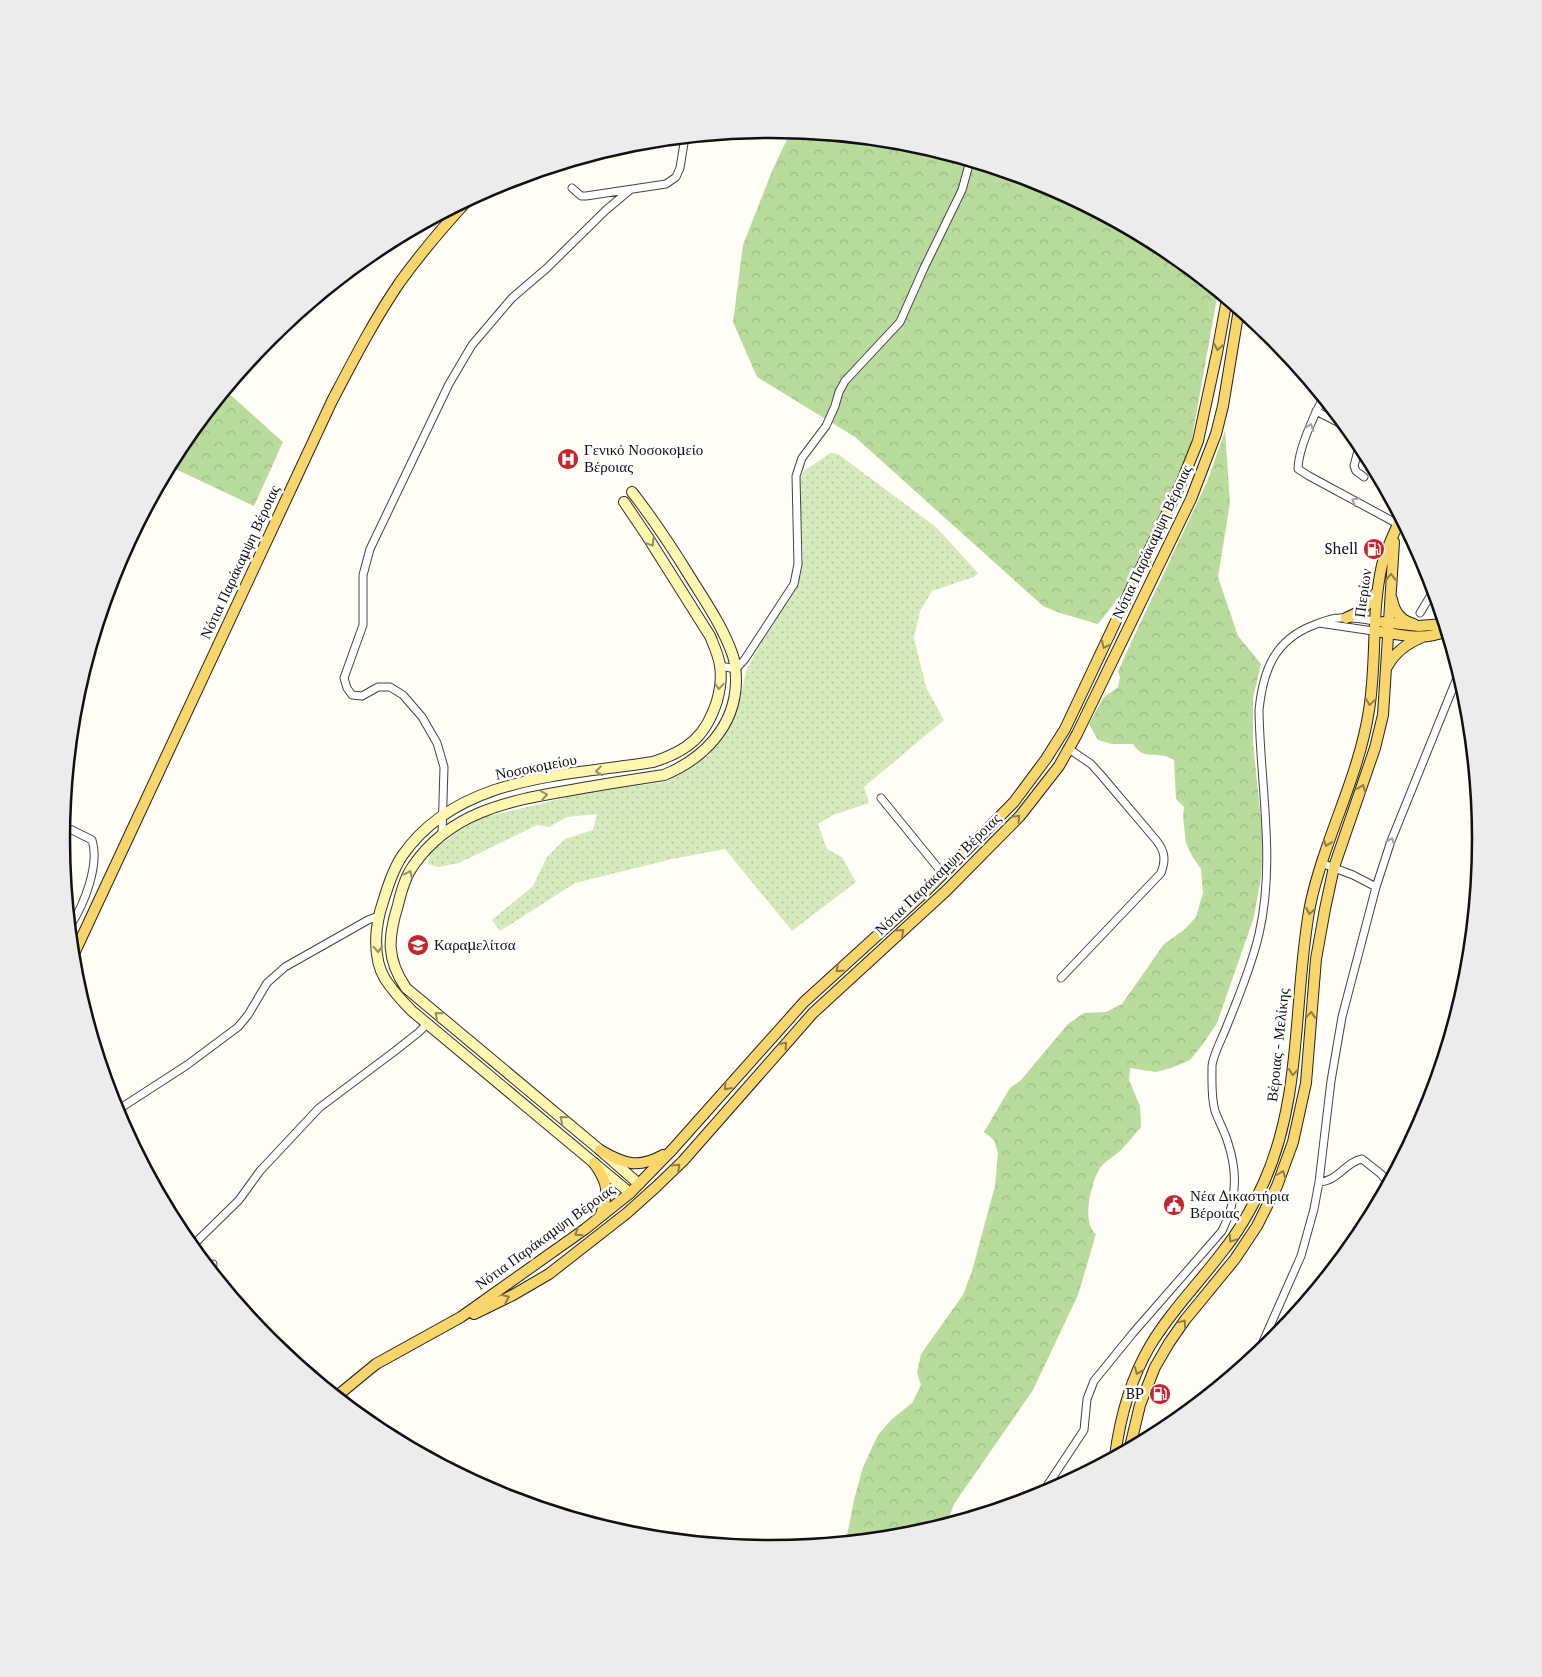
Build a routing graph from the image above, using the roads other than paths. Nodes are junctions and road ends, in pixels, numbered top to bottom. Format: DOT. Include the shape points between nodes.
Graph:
graph roads {
  1 [pos="684,143"];
  2 [pos="969,166"];
  3 [pos="572,188"];
  4 [pos="630,190"];
  5 [pos="457,212"];
  6 [pos="1226,305"];
  7 [pos="1238,316"];
  8 [pos="1320,403"];
  9 [pos="1316,411"];
  10 [pos="1332,420"];
  11 [pos="1357,454"];
  12 [pos="1364,477"];
  13 [pos="632,492"];
  14 [pos="624,502"];
  15 [pos="1398,525"];
  16 [pos="1399,527"];
  17 [pos="1400,528"];
  18 [pos="1377,592"];
  19 [pos="1391,596"];
  20 [pos="1429,598"];
  21 [pos="1420,613"];
  22 [pos="1346,618"];
  23 [pos="1319,623"];
  24 [pos="1438,624"];
  25 [pos="1374,626"];
  26 [pos="1420,626"];
  27 [pos="1388,628"];
  28 [pos="1441,633"];
  29 [pos="1424,637"];
  30 [pos="720,666"];
  31 [pos="1387,668"];
  32 [pos="736,669"];
  33 [pos="1455,684"];
  34 [pos="1069,749"];
  35 [pos="881,798"];
  36 [pos="443,817"];
  37 [pos="70,830"];
  38 [pos="442,835"];
  39 [pos="1321,863"];
  40 [pos="1334,867"];
  41 [pos="943,874"];
  42 [pos="1376,887"];
  43 [pos="379,916"];
  44 [pos="75,918"];
  45 [pos="78,942"];
  46 [pos="1060,978"];
  47 [pos="427,1024"];
  48 [pos="123,1107"];
  49 [pos="600,1150"];
  50 [pos="672,1150"];
  51 [pos="594,1163"];
  52 [pos="1384,1178"];
  53 [pos="1319,1182"];
  54 [pos="639,1184"];
  55 [pos="630,1193"];
  56 [pos="641,1200"];
  57 [pos="600,1217"];
  58 [pos="197,1241"];
  59 [pos="461,1317"];
  60 [pos="1266,1335"];
  61 [pos="341,1393"];
  62 [pos="1132,1439"];
  63 [pos="1117,1448"];
  64 [pos="1050,1481"];
  1 -- 4 [label="street" via="676,177 666,184"];
  2 -- 32 [label="street" via="962,190 900,322 845,381 826,426 802,458 796,476 798,564 794,584"];
  3 -- 4 [label="street" via="581,196"];
  4 -- 36 [label="street" via="512,298 472,345 449,384 370,549 363,575 363,625 344,678 352,695 362,696 378,687 390,687 403,695 422,717 437,743 444,767"];
  5 -- 45 [label="main road, Νότια Παράκαμψη Βέροιας" via="400,283 371,328 332,401"];
  6 -- 41 [label="main road, Νότια Παράκαμψη Βέροιας, one-way" via="1198,441 1065,729 1014,802"];
  7 -- 34 [label="main road, Νότια Παράκαμψη Βέροιας" via="1216,434 1191,499"];
  8 -- 9 [label="street"];
  9 -- 10 [label="street"];
  15 -- 9 [label="street, one-way" via="1298,468 1298,457"];
  11 -- 12 [label="street" via="1354,466"];
  13 -- 32 [label="street, Νοσοκομείου" via="667,540 726,637"];
  14 -- 30 [label="street, Νοσοκομείου, one-way" via="710,636"];
  16 -- 18 [label="main road, Πιερίων" via="1384,559"];
  19 -- 17 [label="main road, Πιερίων, one-way"];
  18 -- 22 [label="main road" via="1365,607"];
  18 -- 25 [label="main road, Πιερίων"];
  19 -- 26 [label="main road" via="1400,617"];
  19 -- 27 [label="main road, Πιερίων"];
  20 -- 21 [label="street"];
  22 -- 23 [label="street"];
  22 -- 25 [label="street"];
  23 -- 25 [label="street"];
  23 -- 64 [label="street" via="1292,635 1282,645 1269,665 1261,691 1264,910 1244,985 1212,1063 1215,1110 1228,1141 1234,1170 1236,1190 1228,1220 1094,1381 1087,1399 1084,1430"];
  24 -- 26 [label="main road"];
  25 -- 27 [label="main road"];
  25 -- 39 [label="main road, Βέροιας - Μελίκης, one-way" via="1371,695 1365,730"];
  26 -- 27 [label="main road"];
  27 -- 29 [label="main road"];
  27 -- 31 [label="main road, Βέροιας - Μελίκης"];
  28 -- 29 [label="main road"];
  29 -- 31 [label="main road" via="1406,645"];
  30 -- 32 [label="street"];
  30 -- 36 [label="street, Νοσοκομείου, one-way" via="719,693 708,725 696,740 665,758 521,782 473,798"];
  40 -- 31 [label="main road, Βέροιας - Μελίκης, one-way" via="1375,748 1383,715"];
  38 -- 32 [label="street, Νοσοκομείου, one-way" via="487,808 511,801 664,775 682,768 705,750 725,725 733,709"];
  42 -- 33 [label="street, one-way" via="1391,841"];
  34 -- 46 [label="street" via="1091,764 1156,840 1161,846 1165,864 1161,873"];
  56 -- 34 [label="main road, Νότια Παράκαμψη Βέροιας, one-way" via="683,1161 813,1013 947,890 1020,816"];
  35 -- 41 [label="street"];
  36 -- 38 [label="street"];
  36 -- 43 [label="street, Νοσοκομείου" via="426,829 402,858"];
  37 -- 44 [label="street" via="92,840 95,850 87,889"];
  49 -- 38 [label="street, Νοσοκομείου, one-way" via="406,988 397,974 390,943 403,887 412,867"];
  39 -- 40 [label="street"];
  39 -- 63 [label="main road, Βέροιας - Μελίκης, one-way" via="1302,960 1289,1100 1275,1152 1246,1218 1149,1347 1126,1400"];
  40 -- 42 [label="street"];
  62 -- 40 [label="main road, Βέροιας - Μελίκης, one-way" via="1140,1404 1161,1355 1257,1226 1286,1163 1303,1102 1316,959"];
  41 -- 50 [label="main road, Νότια Παράκαμψη Βέροιας, one-way" via="804,1002"];
  42 -- 53 [label="street" via="1342,1017"];
  43 -- 47 [label="street, Νοσοκομείου, one-way" via="378,961 384,978"];
  43 -- 48 [label="street" via="285,967 266,983 238,1027"];
  47 -- 51 [label="street, Νοσοκομείου"];
  47 -- 58 [label="street" via="318,1108 260,1171 239,1200"];
  49 -- 50 [label="main road" via="618,1161 637,1164"];
  49 -- 54 [label="street, Νοσοκομείου"];
  50 -- 54 [label="main road, Νότια Παράκαμψη Βέροιας"];
  51 -- 55 [label="street, Νοσοκομείου"];
  51 -- 57 [label="main road" via="607,1185"];
  52 -- 53 [label="street" via="1362,1160 1330,1181"];
  53 -- 60 [label="street" via="1301,1256"];
  54 -- 55 [label="main road, Νότια Παράκαμψη Βέροιας"];
  54 -- 56 [label="main road"];
  55 -- 56 [label="main road"];
  55 -- 57 [label="main road, Νότια Παράκαμψη Βέροιας"];
  59 -- 56 [label="main road, Νότια Παράκαμψη Βέροιας, one-way" via="513,1295 549,1274"];
  57 -- 59 [label="main road, Νότια Παράκαμψη Βέροιας, one-way"];
  59 -- 61 [label="main road, Νότια Παράκαμψη Βέροιας" via="376,1364"];
}
